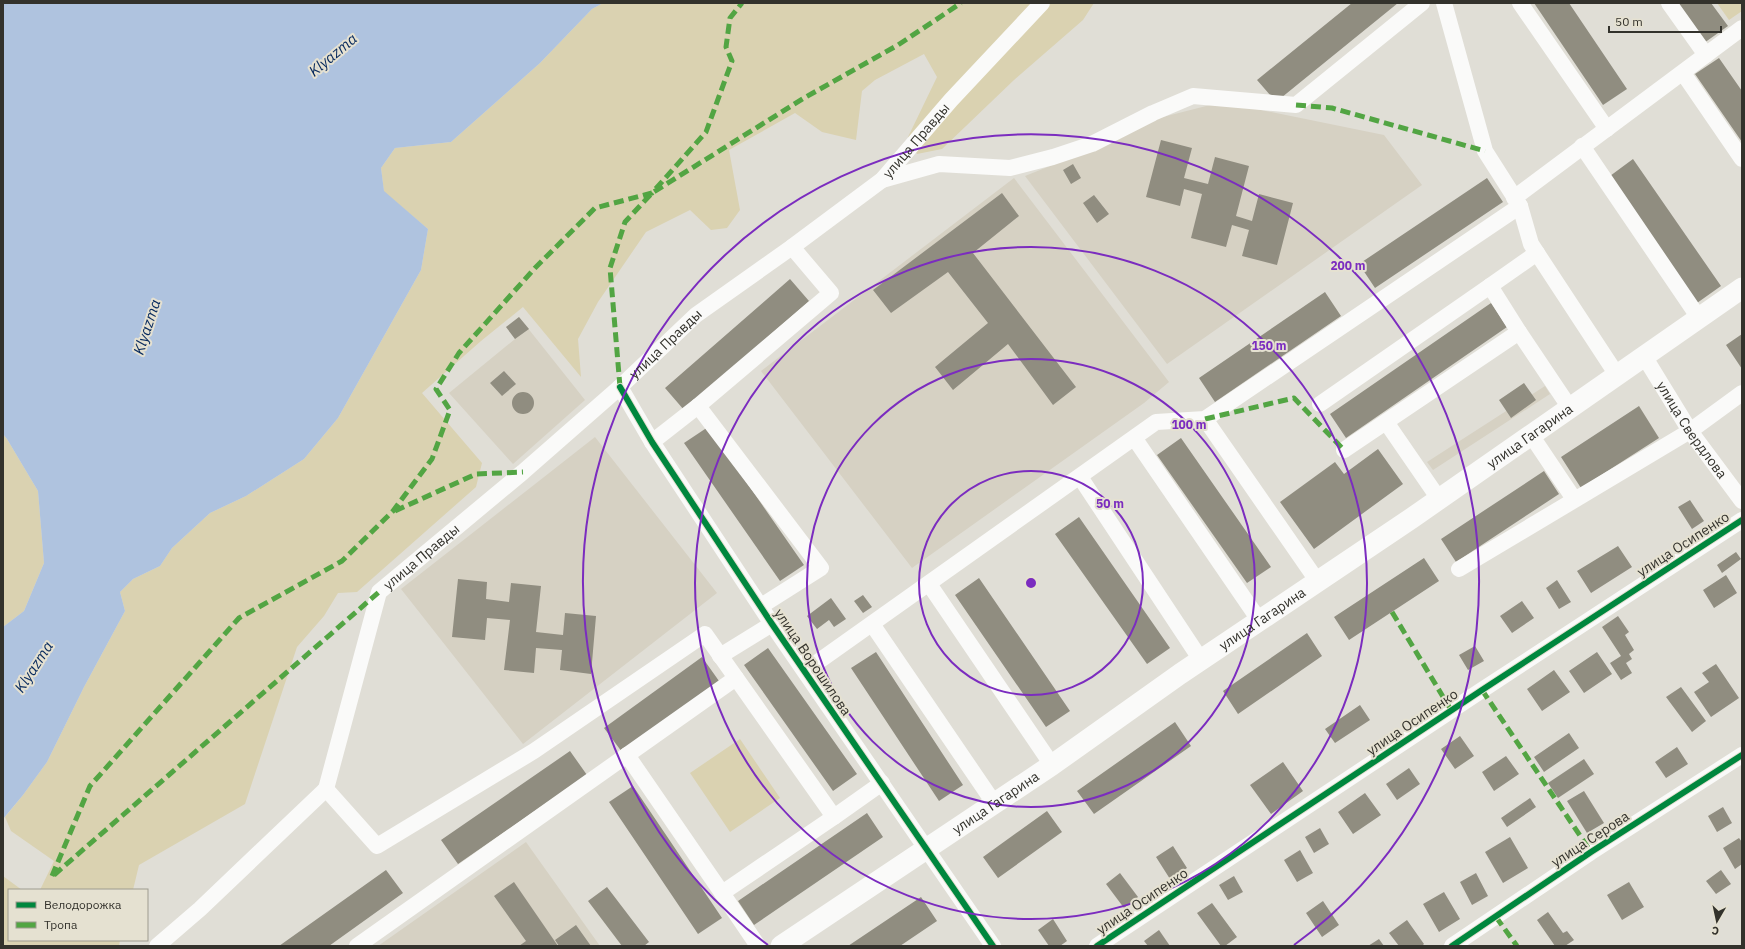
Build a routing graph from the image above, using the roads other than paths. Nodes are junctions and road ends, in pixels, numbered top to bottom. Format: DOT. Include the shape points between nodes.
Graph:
graph roads {
  1 [pos="1042,3"];
  2 [pos="1422,3"];
  3 [pos="1444,3"];
  4 [pos="1520,3"];
  5 [pos="1670,3"];
  6 [pos="1742,28"];
  7 [pos="1706,55"];
  8 [pos="1683,73"];
  9 [pos="1607,129"];
  10 [pos="1582,146"];
  11 [pos="1742,159"];
  12 [pos="882,180"];
  13 [pos="1517,202"];
  14 [pos="792,247"];
  15 [pos="1537,253"];
  16 [pos="1490,286"];
  17 [pos="1742,288"];
  18 [pos="1699,318"];
  19 [pos="1519,332"];
  20 [pos="1644,356"];
  21 [pos="1617,375"];
  22 [pos="620,387"];
  23 [pos="1742,393"];
  24 [pos="1320,404"];
  25 [pos="698,406"];
  26 [pos="1570,408"];
  27 [pos="1205,419"];
  28 [pos="1386,422"];
  29 [pos="1690,431"];
  30 [pos="1531,435"];
  31 [pos="1135,439"];
  32 [pos="652,442"];
  33 [pos="1344,450"];
  34 [pos="1080,477"];
  35 [pos="1439,499"];
  36 [pos="1574,499"];
  37 [pos="1742,501"];
  38 [pos="1742,520"];
  39 [pos="1459,569"];
  40 [pos="1318,582"];
  41 [pos="929,584"];
  42 [pos="761,606"];
  43 [pos="1259,620"];
  44 [pos="772,624"];
  45 [pos="872,624"];
  46 [pos="720,656"];
  47 [pos="1201,660"];
  48 [pos="806,672"];
  49 [pos="736,678"];
  50 [pos="627,755"];
  51 [pos="1742,755"];
  52 [pos="1052,764"];
  53 [pos="882,783"];
  54 [pos="326,789"];
  55 [pos="994,803"];
  56 [pos="834,817"];
  57 [pos="926,848"];
  58 [pos="722,893"];
  59 [pos="157,946"];
  60 [pos="357,946"];
  61 [pos="758,946"];
  62 [pos="781,946"];
  63 [pos="993,946"];
  64 [pos="1097,946"];
  65 [pos="1452,946"];
  1 -- 12 [label="street, улица Правды" via="951,100"];
  2 -- 12 [label="street" via="1296,105 1193,96 1092,144 1053,157 1010,168 939,164"];
  3 -- 13 [label="street" via="1486,151"];
  4 -- 9 [label="street"];
  5 -- 7 [label="street"];
  6 -- 7 [label="street"];
  7 -- 8 [label="street"];
  8 -- 9 [label="street"];
  8 -- 11 [label="street"];
  9 -- 10 [label="street"];
  10 -- 13 [label="street"];
  10 -- 18 [label="street"];
  12 -- 14 [label="street, улица Правды"];
  13 -- 15 [label="street" via="1531,244"];
  13 -- 27 [label="street"];
  14 -- 22 [label="street, улица Правды" via="696,315"];
  14 -- 25 [label="street" via="831,293"];
  15 -- 16 [label="street"];
  15 -- 21 [label="street"];
  16 -- 19 [label="street"];
  16 -- 24 [label="street"];
  17 -- 18 [label="main road, улица Гагарина"];
  18 -- 20 [label="main road, улица Гагарина"];
  19 -- 26 [label="street"];
  19 -- 28 [label="street"];
  20 -- 21 [label="main road, улица Гагарина"];
  20 -- 29 [label="street, улица Свердлова"];
  21 -- 26 [label="main road, улица Гагарина"];
  22 -- 32 [label="street, улица Ворошилова"];
  22 -- 54 [label="street, улица Правды" via="563,428 523,472 379,592"];
  23 -- 29 [label="street"];
  25 -- 32 [label="street"];
  25 -- 42 [label="street" via="821,568"];
  26 -- 30 [label="main road, улица Гагарина"];
  27 -- 31 [label="street" via="1156,422"];
  27 -- 40 [label="street"];
  28 -- 33 [label="street"];
  28 -- 35 [label="street"];
  29 -- 36 [label="street"];
  29 -- 37 [label="street, улица Свердлова"];
  30 -- 35 [label="main road, улица Гагарина"];
  30 -- 36 [label="street"];
  31 -- 34 [label="street"];
  31 -- 43 [label="street"];
  32 -- 42 [label="street, улица Ворошилова"];
  34 -- 41 [label="street"];
  34 -- 47 [label="street"];
  35 -- 40 [label="main road, улица Гагарина"];
  36 -- 39 [label="street"];
  38 -- 64 [label="street, улица Осипенко"];
  40 -- 43 [label="main road, улица Гагарина"];
  41 -- 45 [label="street"];
  41 -- 52 [label="street"];
  42 -- 44 [label="street, улица Ворошилова"];
  43 -- 47 [label="main road, улица Гагарина"];
  44 -- 46 [label="street"];
  44 -- 48 [label="street, улица Ворошилова"];
  45 -- 48 [label="street"];
  45 -- 55 [label="street"];
  46 -- 49 [label="street"];
  46 -- 54 [label="street" via="705,634 534,751 377,846"];
  47 -- 52 [label="main road, улица Гагарина"];
  48 -- 53 [label="street, улица Ворошилова"];
  49 -- 50 [label="street"];
  49 -- 56 [label="street"];
  50 -- 58 [label="street"];
  50 -- 60 [label="street"];
  51 -- 65 [label="street, улица Серова" via="1591,852"];
  52 -- 55 [label="main road, улица Гагарина"];
  53 -- 56 [label="street"];
  53 -- 57 [label="street, улица Ворошилова"];
  54 -- 59 [label="street" via="200,909"];
  55 -- 57 [label="main road, улица Гагарина"];
  56 -- 58 [label="street"];
  57 -- 62 [label="main road, улица Гагарина"];
  57 -- 63 [label="street, улица Ворошилова"];
  58 -- 61 [label="street"];
}
